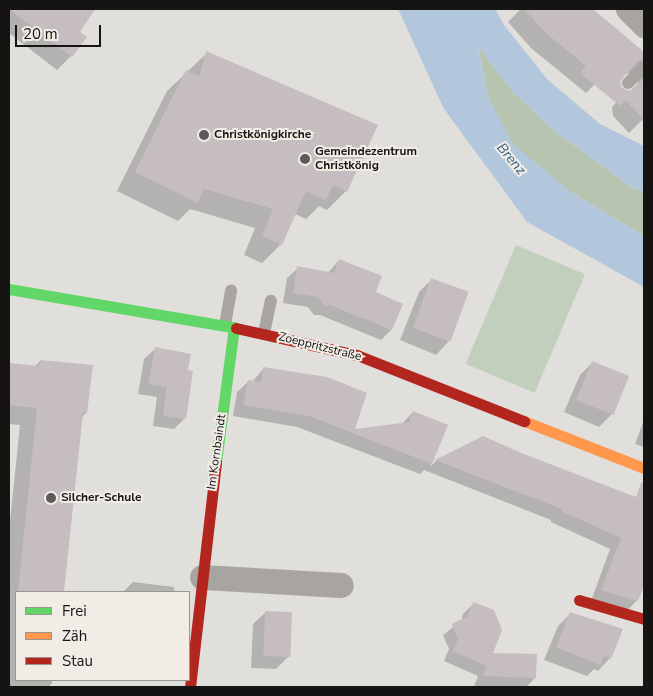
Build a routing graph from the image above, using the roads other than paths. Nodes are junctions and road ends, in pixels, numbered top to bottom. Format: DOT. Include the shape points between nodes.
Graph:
graph roads {
  1 [pos="644,67"];
  2 [pos="628,83"];
  3 [pos="9,289"];
  4 [pos="231,291"];
  5 [pos="270,301"];
  6 [pos="230,326"];
  7 [pos="264,333"];
  8 [pos="644,468"];
  9 [pos="202,577"];
  10 [pos="341,584"];
  11 [pos="578,600"];
  12 [pos="644,619"];
  13 [pos="190,687"];
  1 -- 2 [label="lane"];
  3 -- 6 [label="main road, Zoeppritzstraße"];
  4 -- 6 [label="lane"];
  5 -- 7 [label="lane"];
  6 -- 7 [label="main road, Zoeppritzstraße"];
  6 -- 9 [label="main road, Im Kornbaindt"];
  7 -- 8 [label="main road, Zoeppritzstraße" via="357,355"];
  9 -- 10 [label="street"];
  9 -- 13 [label="main road, Im Kornbaindt"];
  11 -- 12 [label="main road"];
}
